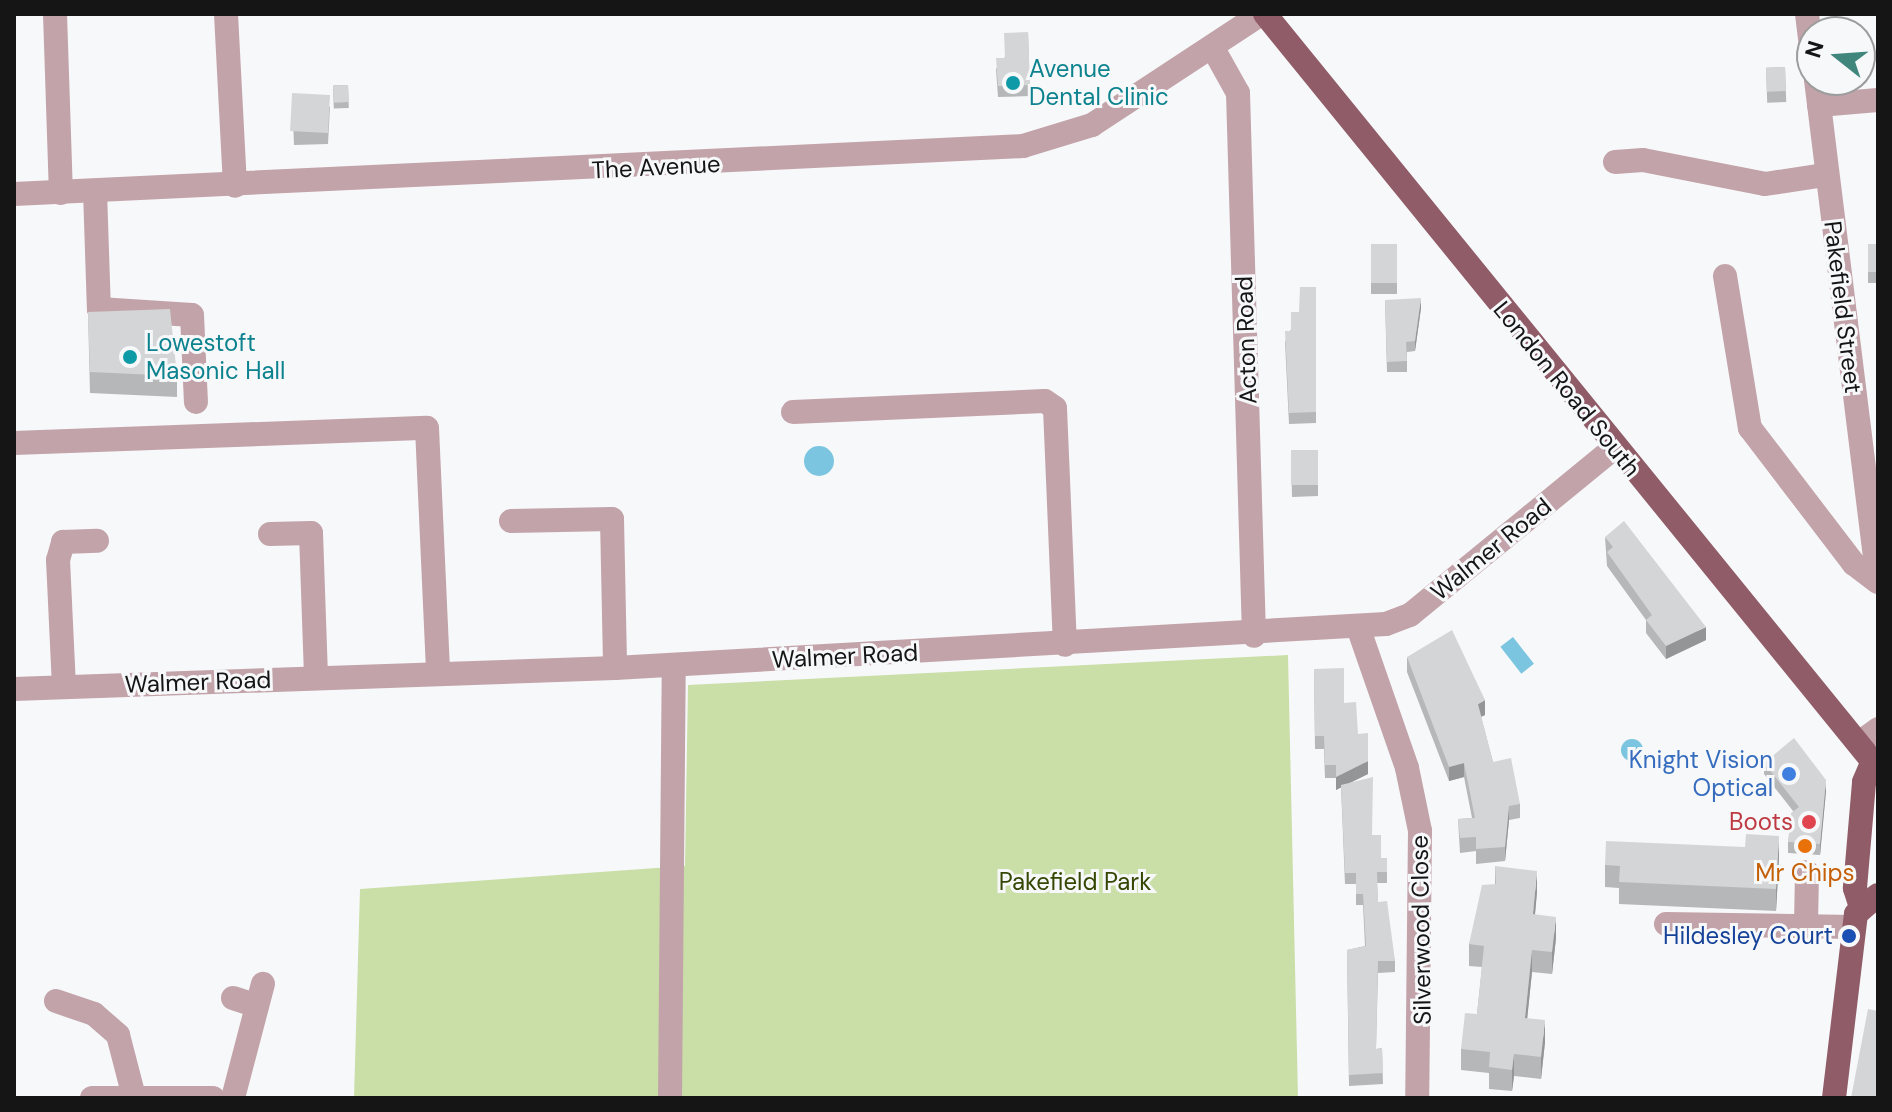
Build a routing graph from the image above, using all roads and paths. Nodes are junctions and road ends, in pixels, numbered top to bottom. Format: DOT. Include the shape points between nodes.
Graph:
graph roads {
  1 [pos="55,14"];
  2 [pos="226,14"];
  3 [pos="1263,14"];
  4 [pos="1214,50"];
  5 [pos="1818,96"];
  6 [pos="1878,100"];
  7 [pos="1819,105"];
  8 [pos="1615,162"];
  9 [pos="1825,175"];
  10 [pos="235,186"];
  11 [pos="95,191"];
  12 [pos="61,193"];
  13 [pos="14,194"];
  14 [pos="1725,276"];
  15 [pos="196,402"];
  16 [pos="793,412"];
  17 [pos="14,443"];
  18 [pos="1615,447"];
  19 [pos="511,521"];
  20 [pos="270,534"];
  21 [pos="97,541"];
  22 [pos="1878,581"];
  23 [pos="1358,627"];
  24 [pos="1254,636"];
  25 [pos="1065,645"];
  26 [pos="674,665"];
  27 [pos="615,668"];
  28 [pos="438,674"];
  29 [pos="316,677"];
  30 [pos="64,687"];
  31 [pos="14,689"];
  32 [pos="1872,750"];
  33 [pos="1807,872"];
  34 [pos="1864,909"];
  35 [pos="1666,924"];
  36 [pos="1806,925"];
  37 [pos="233,998"];
  38 [pos="56,1001"];
  39 [pos="133,1093"];
  40 [pos="92,1098"];
  41 [pos="213,1098"];
  42 [pos="233,1098"];
  43 [pos="670,1098"];
  44 [pos="1417,1098"];
  45 [pos="1834,1098"];
  1 -- 12 [label="street"];
  2 -- 10 [label="street"];
  3 -- 4 [label="street, The Avenue"];
  3 -- 18 [label="main road, London Road South"];
  4 -- 10 [label="street, The Avenue" via="1092,125 1023,146"];
  4 -- 24 [label="street, Acton Road" via="1238,93"];
  5 -- 7 [label="street, Pakefield Street"];
  6 -- 7 [label="street"];
  7 -- 9 [label="street, Pakefield Street"];
  8 -- 9 [label="street" via="1672,178 1765,184"];
  9 -- 22 [label="street, Pakefield Street"];
  10 -- 11 [label="street, The Avenue"];
  11 -- 12 [label="street, The Avenue"];
  11 -- 15 [label="street" via="99,309 192,315"];
  12 -- 13 [label="street, The Avenue"];
  14 -- 22 [label="street" via="1750,428 1854,564"];
  16 -- 25 [label="street" via="1045,401 1055,408"];
  17 -- 28 [label="street" via="427,428"];
  18 -- 23 [label="street, Walmer Road" via="1410,615"];
  18 -- 32 [label="main road, London Road South"];
  19 -- 27 [label="street" via="612,519"];
  20 -- 29 [label="street" via="311,533"];
  21 -- 30 [label="street" via="63,542 58,560"];
  23 -- 24 [label="street, Walmer Road"];
  23 -- 44 [label="street, Silverwood Close" via="1407,768 1420,831"];
  24 -- 25 [label="street, Walmer Road"];
  25 -- 26 [label="street, Walmer Road"];
  26 -- 27 [label="street, Walmer Road"];
  26 -- 43 [label="street"];
  27 -- 28 [label="street, Walmer Road"];
  28 -- 29 [label="street, Walmer Road"];
  29 -- 30 [label="street, Walmer Road"];
  30 -- 31 [label="street, Walmer Road"];
  32 -- 34 [label="main road" via="1857,858"];
  33 -- 36 [label="street"];
  34 -- 36 [label="street"];
  34 -- 45 [label="main road"];
  35 -- 36 [label="street"];
  37 -- 42 [label="street" via="260,995"];
  38 -- 39 [label="street" via="94,1014 118,1035"];
  39 -- 40 [label="street"];
  39 -- 41 [label="street"];
}
